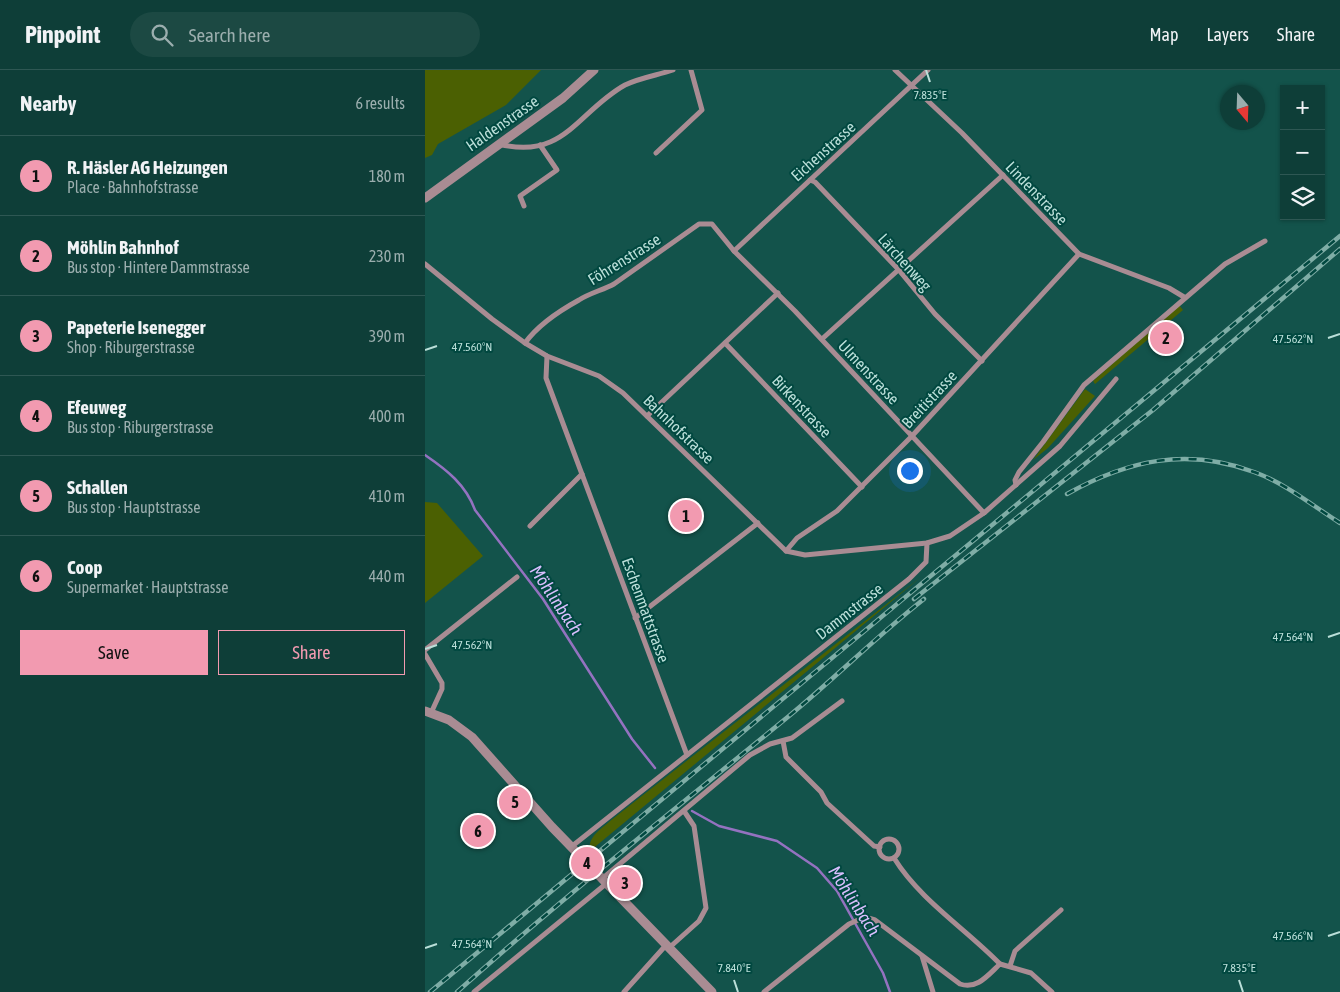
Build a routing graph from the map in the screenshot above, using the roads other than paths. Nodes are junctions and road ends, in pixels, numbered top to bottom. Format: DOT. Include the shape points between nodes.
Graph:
graph roads {
  1 [pos="594,70"];
  2 [pos="673,70"];
  3 [pos="691,70"];
  4 [pos="895,70"];
  5 [pos="928,70"];
  6 [pos="913,85"];
  7 [pos="499,144"];
  8 [pos="540,145"];
  9 [pos="656,153"];
  10 [pos="1003,175"];
  11 [pos="810,180"];
  12 [pos="425,198"];
  13 [pos="524,206"];
  14 [pos="1265,241"];
  15 [pos="734,251"];
  16 [pos="1079,254"];
  17 [pos="425,264"];
  18 [pos="898,269"];
  19 [pos="778,293"];
  20 [pos="1184,297"];
  21 [pos="821,339"];
  22 [pos="525,343"];
  23 [pos="725,343"];
  24 [pos="547,356"];
  25 [pos="981,361"];
  26 [pos="1116,379"];
  27 [pos="647,416"];
  28 [pos="912,436"];
  29 [pos="582,474"];
  30 [pos="1016,485"];
  31 [pos="862,487"];
  32 [pos="984,513"];
  33 [pos="758,523"];
  34 [pos="530,526"];
  35 [pos="927,543"];
  36 [pos="786,551"];
  37 [pos="517,577"];
  38 [pos="635,618"];
  39 [pos="425,650"];
  40 [pos="425,654"];
  41 [pos="842,701"];
  42 [pos="428,712"];
  43 [pos="783,741"];
  44 [pos="687,755"];
  45 [pos="684,811"];
  46 [pos="571,847"];
  47 [pos="880,847"];
  48 [pos="893,858"];
  49 [pos="605,880"];
  50 [pos="1061,910"];
  51 [pos="669,946"];
  52 [pos="922,956"];
  53 [pos="1000,964"];
  54 [pos="1010,966"];
  55 [pos="477,991"];
  56 [pos="624,992"];
  57 [pos="712,992"];
  58 [pos="764,992"];
  59 [pos="933,992"];
  60 [pos="1052,992"];
  1 -- 7 [label="street, Haldenstrasse" via="563,98"];
  2 -- 8 [label="street" via="624,86 564,135"];
  3 -- 9 [label="street" via="702,110"];
  4 -- 6 [label="street, Lindenstrasse"];
  5 -- 6 [label="street, Eichenstrasse"];
  6 -- 10 [label="street, Lindenstrasse"];
  6 -- 11 [label="street, Eichenstrasse"];
  7 -- 8 [label="street" via="515,148"];
  7 -- 12 [label="street, Haldenstrasse"];
  8 -- 13 [label="street" via="557,170 520,196"];
  10 -- 16 [label="street, Lindenstrasse"];
  10 -- 18 [label="street"];
  11 -- 15 [label="street, Eichenstrasse"];
  11 -- 18 [label="street, Lärchenweg"];
  14 -- 20 [label="street" via="1225,264"];
  15 -- 19 [label="street, Ulmenstrasse"];
  15 -- 22 [label="street, Föhrenstrasse" via="712,224 699,224 614,284 580,299 534,331"];
  16 -- 20 [label="street, Lindenstrasse" via="1169,288"];
  16 -- 25 [label="street, Breitistrasse"];
  17 -- 22 [label="street, Bahnhofstrasse"];
  18 -- 21 [label="street"];
  18 -- 25 [label="street, Lärchenweg" via="935,314"];
  19 -- 21 [label="street, Ulmenstrasse"];
  19 -- 23 [label="street"];
  20 -- 30 [label="street" via="1078,391 1019,472"];
  21 -- 28 [label="street, Ulmenstrasse"];
  22 -- 24 [label="street, Bahnhofstrasse"];
  23 -- 27 [label="street"];
  23 -- 31 [label="street, Birkenstrasse"];
  24 -- 27 [label="street, Bahnhofstrasse" via="599,376"];
  24 -- 29 [label="street, Eschenmattstrasse" via="546,378"];
  25 -- 28 [label="street, Breitistrasse"];
  26 -- 30 [label="street" via="1059,446"];
  27 -- 33 [label="street, Bahnhofstrasse"];
  28 -- 31 [label="street, Breitistrasse"];
  28 -- 32 [label="street, Ulmenstrasse"];
  29 -- 34 [label="street"];
  29 -- 38 [label="street, Eschenmattstrasse"];
  30 -- 32 [label="street"];
  31 -- 36 [label="street, Breitistrasse" via="837,512 797,538"];
  32 -- 35 [label="street" via="951,536"];
  33 -- 36 [label="street, Bahnhofstrasse"];
  33 -- 38 [label="street"];
  35 -- 36 [label="street" via="811,555"];
  35 -- 44 [label="street, Dammstrasse" via="926,562 909,579"];
  37 -- 39 [label="street"];
  38 -- 44 [label="street, Eschenmattstrasse"];
  40 -- 42 [label="street" via="442,683 442,689"];
  41 -- 43 [label="street" via="792,738"];
  42 -- 46 [label="street" via="449,720 472,737"];
  43 -- 45 [label="street" via="750,755"];
  43 -- 47 [label="street" via="786,757 821,792 827,803 874,846"];
  44 -- 46 [label="street, Dammstrasse"];
  45 -- 49 [label="street"];
  45 -- 51 [label="street" via="694,826 706,908 699,922"];
  46 -- 49 [label="street"];
  47 -- 48 [label="street" via="882,856"];
  47 -- 48 [label="street" via="885,840 896,842 899,848"];
  48 -- 53 [label="street" via="929,899"];
  49 -- 51 [label="street"];
  49 -- 55 [label="street"];
  50 -- 54 [label="street" via="1015,951"];
  51 -- 56 [label="street"];
  51 -- 57 [label="street"];
  52 -- 53 [label="street" via="966,986 979,982"];
  52 -- 58 [label="street" via="875,920 865,917 849,924"];
  52 -- 59 [label="street"];
  53 -- 54 [label="street"];
  54 -- 60 [label="street" via="1031,973"];
}
